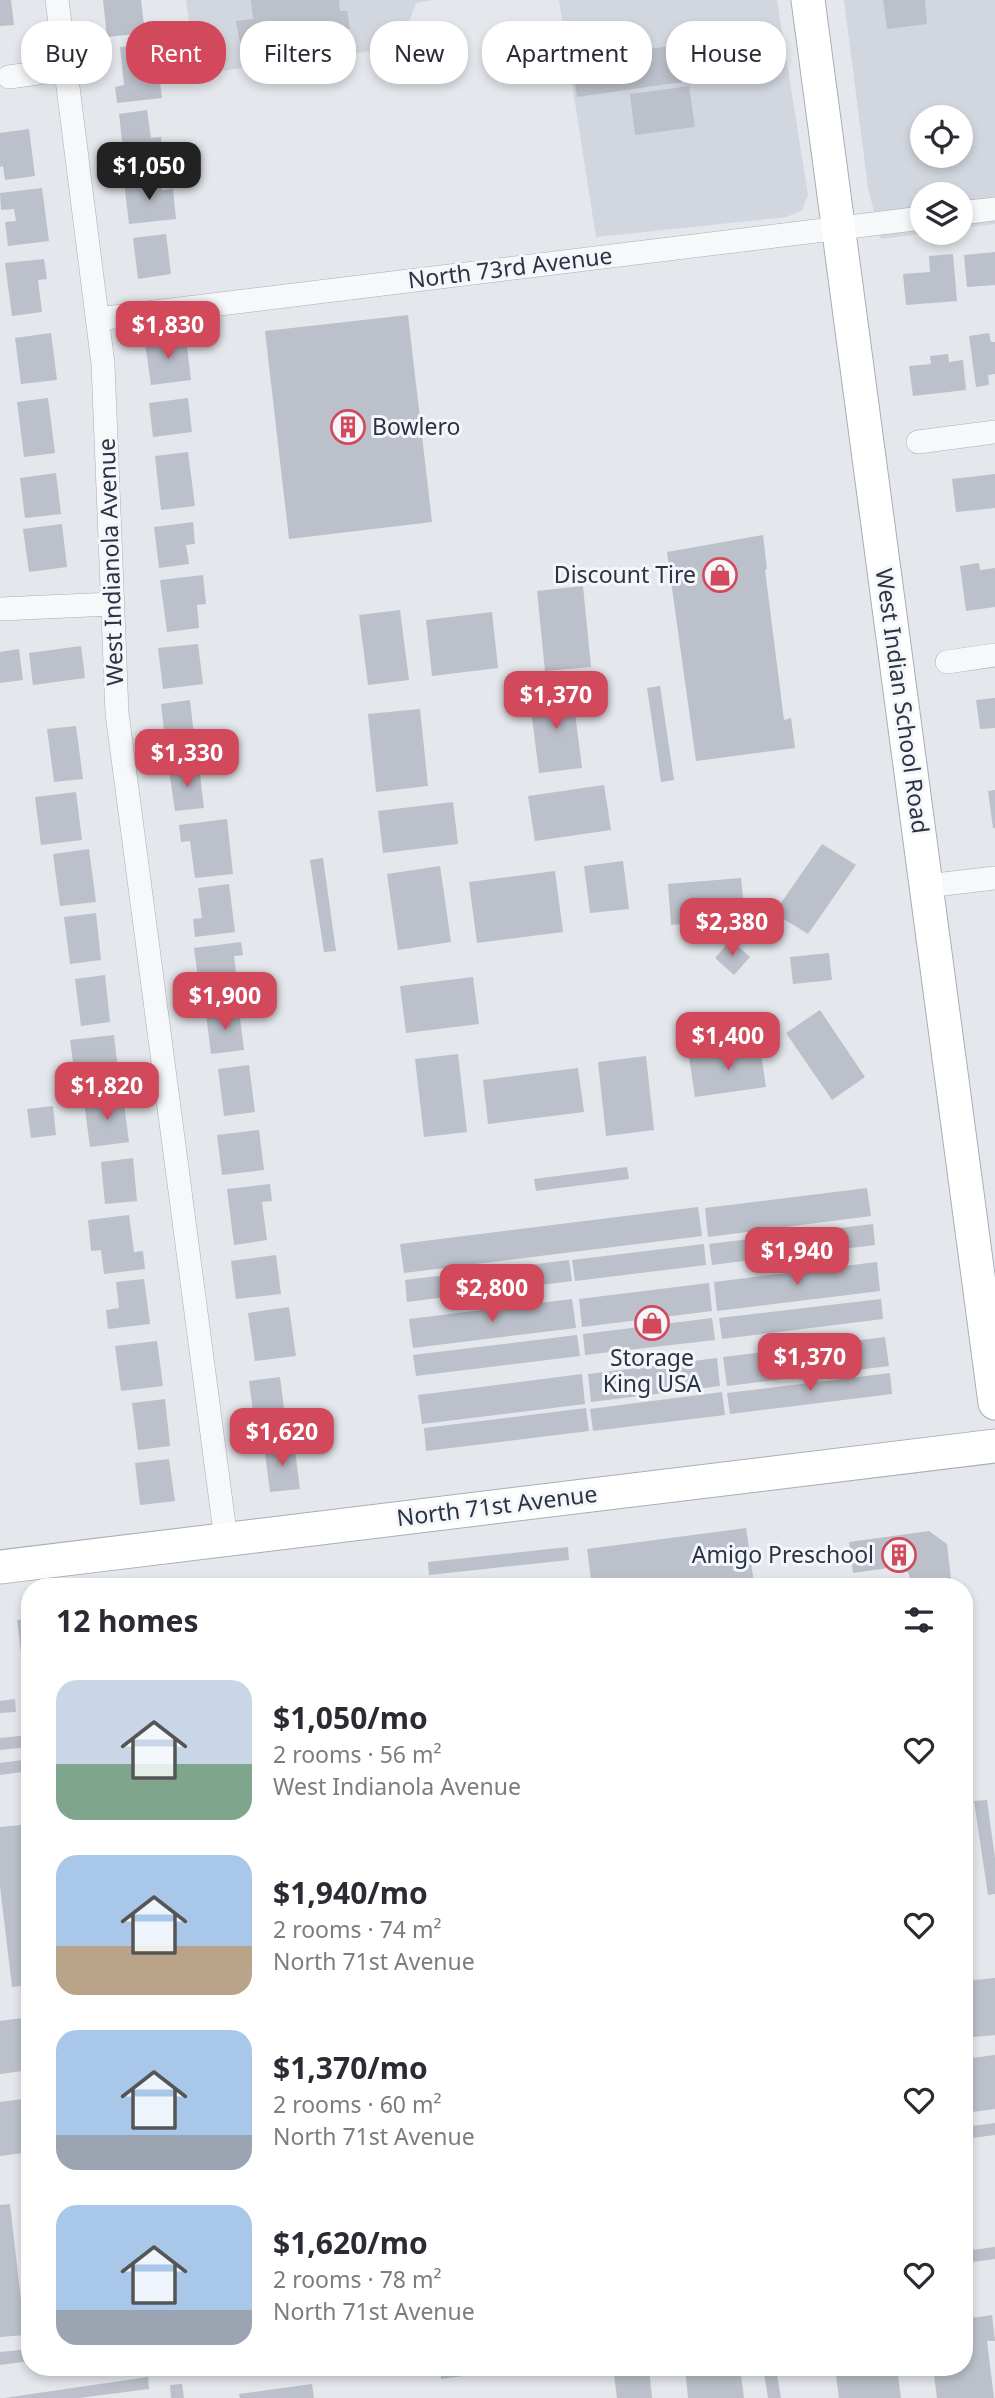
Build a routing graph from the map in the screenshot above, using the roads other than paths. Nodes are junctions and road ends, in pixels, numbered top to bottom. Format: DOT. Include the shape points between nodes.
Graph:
graph roads {
  1 [pos="57,0"];
  2 [pos="808,0"];
  3 [pos="60,21"];
  4 [pos="21,75"];
  5 [pos="9,77"];
  6 [pos="68,84"];
  7 [pos="995,209"];
  8 [pos="973,212"];
  9 [pos="910,219"];
  10 [pos="838,228"];
  11 [pos="98,319"];
  12 [pos="995,432"];
  13 [pos="918,442"];
  14 [pos="112,604"];
  15 [pos="0,609"];
  16 [pos="995,656"];
  17 [pos="947,662"];
  18 [pos="995,878"];
  19 [pos="927,886"];
  20 [pos="990,1329"];
  21 [pos="995,1403"];
  22 [pos="995,1447"];
  23 [pos="226,1540"];
  24 [pos="0,1567"];
  1 -- 3 [label="street, West Indianola Avenue"];
  2 -- 10 [label="main road, West Indian School Road"];
  4 -- 5 [label="street"];
  6 -- 11 [label="street, West Indianola Avenue"];
  7 -- 8 [label="street"];
  9 -- 10 [label="street, North 73rd Avenue"];
  10 -- 11 [label="street, North 73rd Avenue"];
  10 -- 19 [label="main road, West Indian School Road"];
  11 -- 14 [label="street, West Indianola Avenue"];
  12 -- 13 [label="street"];
  14 -- 15 [label="street"];
  14 -- 23 [label="street, West Indianola Avenue" via="117,713"];
  16 -- 17 [label="street"];
  18 -- 19 [label="street"];
  19 -- 20 [label="main road, West Indian School Road"];
  20 -- 21 [label="main road, West Indian School Road"];
  22 -- 23 [label="main road, North 71st Avenue"];
  23 -- 24 [label="main road, North 71st Avenue"];
}
